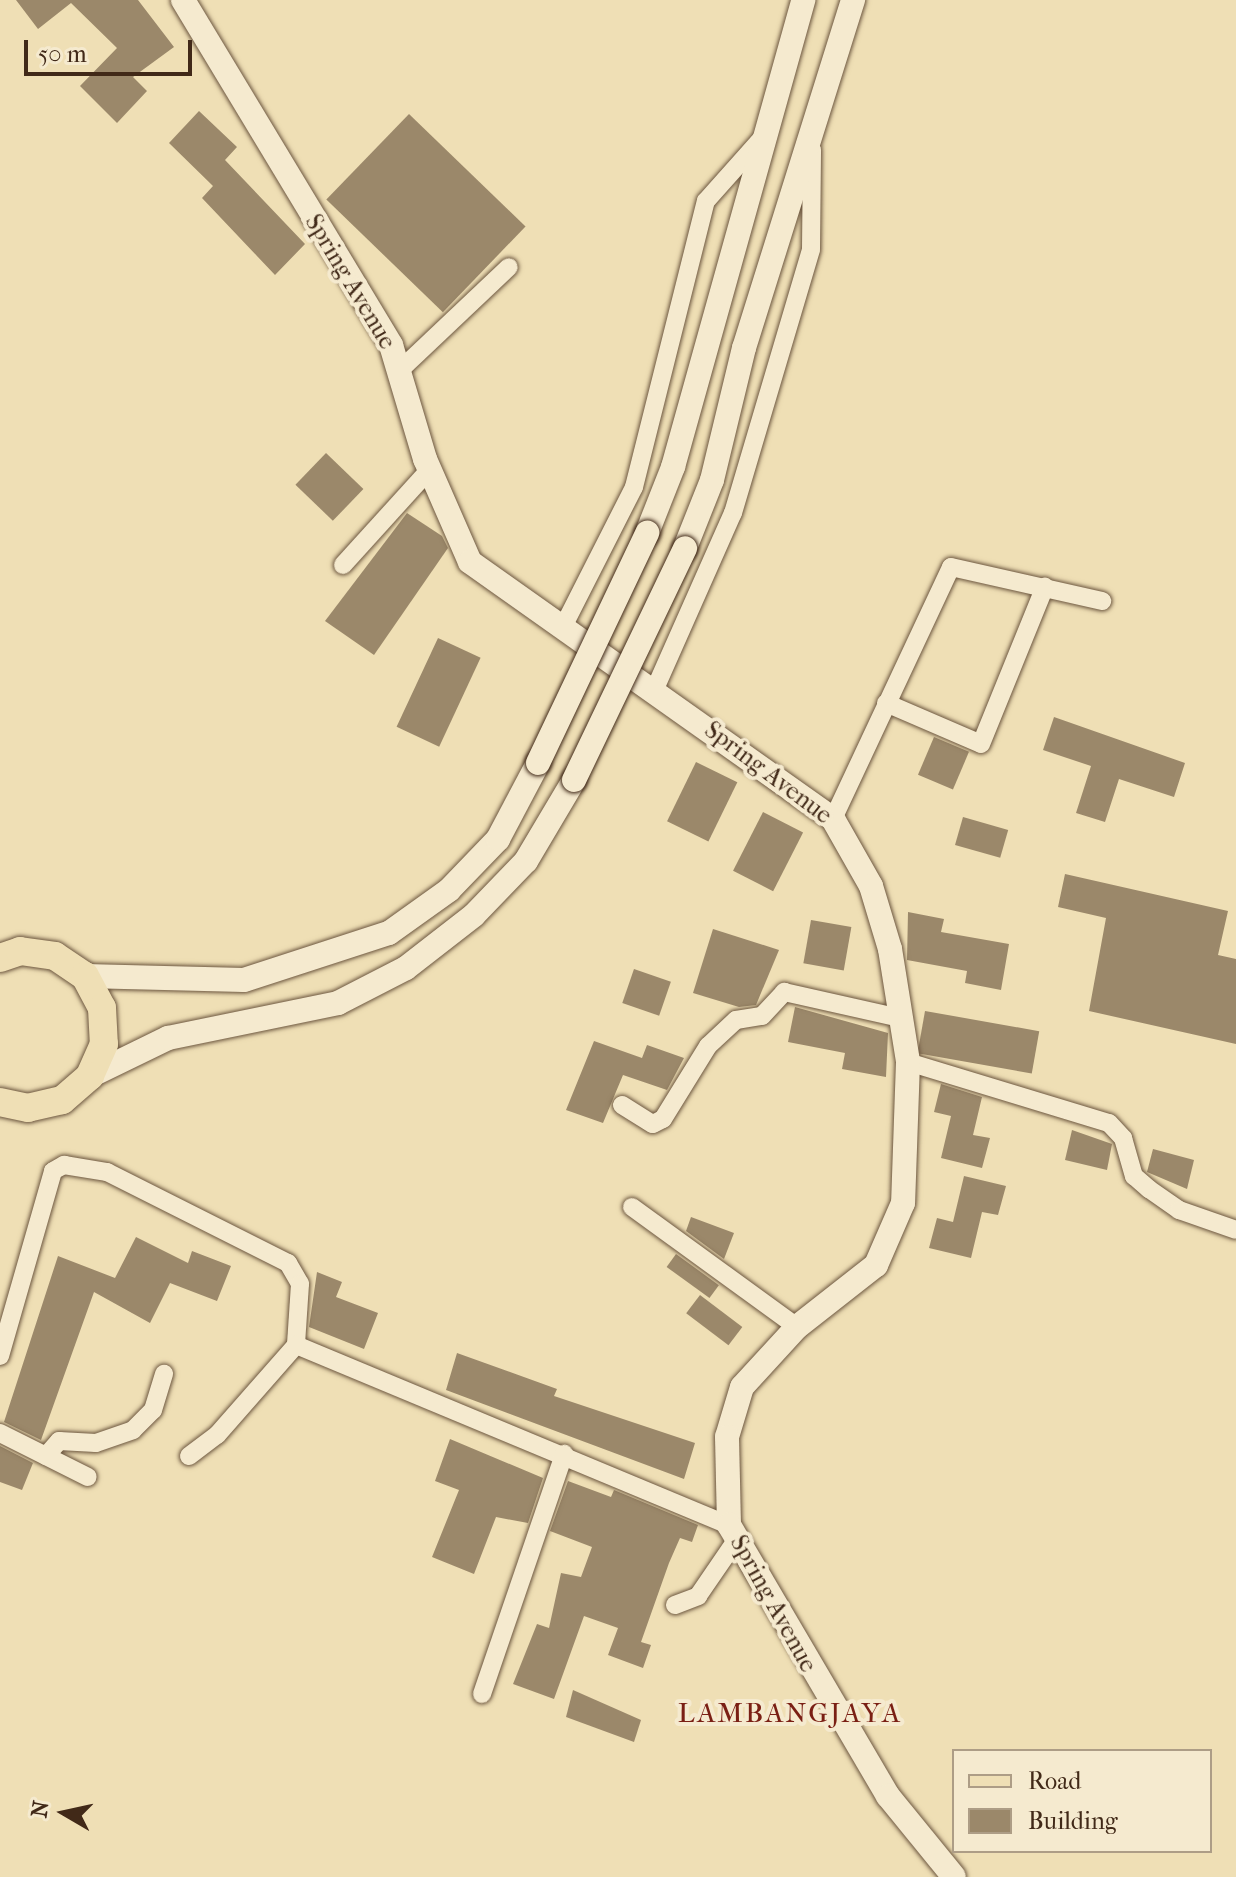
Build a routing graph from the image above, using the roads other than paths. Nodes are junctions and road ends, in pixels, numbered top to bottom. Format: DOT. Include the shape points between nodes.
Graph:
graph roads {
  1 [pos="183,0"];
  2 [pos="803,0"];
  3 [pos="853,0"];
  4 [pos="767,132"];
  5 [pos="812,147"];
  6 [pos="509,267"];
  7 [pos="399,371"];
  8 [pos="429,470"];
  9 [pos="343,565"];
  10 [pos="1045,586"];
  11 [pos="1102,601"];
  12 [pos="562,629"];
  13 [pos="654,691"];
  14 [pos="886,703"];
  15 [pos="833,819"];
  16 [pos="0,958"];
  17 [pos="85,976"];
  18 [pos="900,1018"];
  19 [pos="908,1062"];
  20 [pos="90,1076"];
  21 [pos="0,1102"];
  22 [pos="622,1105"];
  23 [pos="632,1207"];
  24 [pos="1236,1230"];
  25 [pos="797,1327"];
  26 [pos="296,1345"];
  27 [pos="0,1356"];
  28 [pos="164,1374"];
  29 [pos="0,1433"];
  30 [pos="564,1454"];
  31 [pos="46,1456"];
  32 [pos="189,1456"];
  33 [pos="88,1477"];
  34 [pos="732,1534"];
  35 [pos="675,1605"];
  36 [pos="482,1694"];
  37 [pos="954,1877"];
  1 -- 7 [label="street, Spring Avenue" via="391,345"];
  2 -- 4 [label="street"];
  3 -- 5 [label="street"];
  4 -- 12 [label="street" via="706,201 634,487"];
  4 -- 17 [label="street, bridge" via="673,467 647,533 498,839 449,890 389,933 244,980"];
  5 -- 13 [label="street" via="811,249 733,513"];
  5 -- 20 [label="street, bridge" via="685,548 574,780 526,861 474,915 406,968 338,1003 168,1038"];
  6 -- 7 [label="street"];
  7 -- 8 [label="street, Spring Avenue"];
  8 -- 9 [label="street"];
  8 -- 12 [label="street, Spring Avenue" via="470,562"];
  10 -- 11 [label="street"];
  10 -- 14 [label="street" via="951,567"];
  10 -- 14 [label="street" via="981,744"];
  12 -- 13 [label="street, Spring Avenue"];
  13 -- 15 [label="street, Spring Avenue"];
  14 -- 15 [label="street"];
  15 -- 18 [label="street, Spring Avenue" via="871,886"];
  16 -- 17 [label="main road" via="20,951 55,956"];
  17 -- 20 [label="main road" via="102,1008 104,1044"];
  18 -- 19 [label="street, Spring Avenue"];
  18 -- 22 [label="street" via="784,992 762,1016 736,1020 708,1046 663,1119 653,1124"];
  19 -- 24 [label="street" via="1109,1123 1123,1138 1134,1176 1149,1189 1179,1210"];
  19 -- 25 [label="street, Spring Avenue" via="908,1149 892,1239 856,1284"];
  20 -- 21 [label="main road" via="62,1100 28,1108"];
  23 -- 25 [label="street"];
  25 -- 34 [label="street, Spring Avenue" via="742,1387 727,1437"];
  26 -- 27 [label="street" via="300,1284 288,1263 107,1172 64,1165 47,1183"];
  26 -- 30 [label="street"];
  26 -- 32 [label="street" via="217,1435"];
  28 -- 31 [label="street" via="153,1410 133,1430 96,1443 59,1441"];
  29 -- 31 [label="street"];
  30 -- 34 [label="street"];
  30 -- 36 [label="street"];
  31 -- 33 [label="street"];
  34 -- 35 [label="street" via="698,1596"];
  34 -- 37 [label="street, Spring Avenue" via="888,1796"];
}
